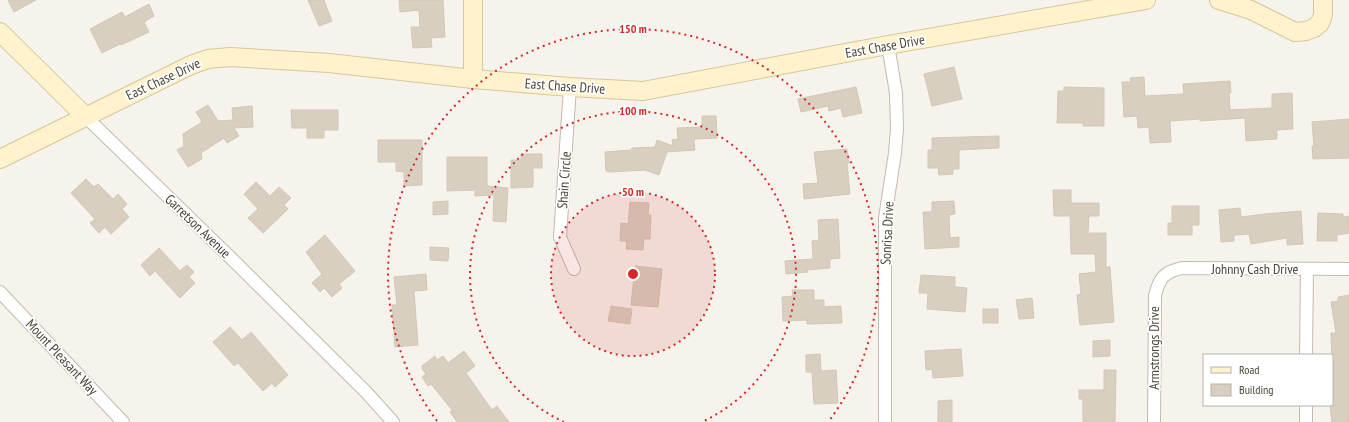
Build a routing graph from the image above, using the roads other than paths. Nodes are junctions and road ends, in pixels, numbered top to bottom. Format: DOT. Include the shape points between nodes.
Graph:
graph roads {
  1 [pos="474,0"];
  2 [pos="1146,0"];
  3 [pos="1219,0"];
  4 [pos="1323,0"];
  5 [pos="0,32"];
  6 [pos="888,45"];
  7 [pos="473,79"];
  8 [pos="570,87"];
  9 [pos="85,116"];
  10 [pos="0,159"];
  11 [pos="1307,269"];
  12 [pos="1349,269"];
  13 [pos="574,270"];
  14 [pos="1163,276"];
  15 [pos="0,292"];
  16 [pos="1306,354"];
  17 [pos="1306,406"];
  18 [pos="124,422"];
  19 [pos="393,422"];
  20 [pos="885,422"];
  21 [pos="1154,422"];
  22 [pos="1306,422"];
  1 -- 7 [label="street"];
  2 -- 6 [label="street, East Chase Drive"];
  3 -- 4 [label="street" via="1251,10 1295,32 1306,31 1320,23"];
  5 -- 9 [label="street, Garretson Avenue"];
  6 -- 8 [label="street, East Chase Drive" via="643,91"];
  6 -- 20 [label="street, Sonrisa Drive" via="896,93 897,128 885,218"];
  7 -- 8 [label="street, East Chase Drive"];
  7 -- 9 [label="street, East Chase Drive" via="329,63 227,56 190,65"];
  8 -- 13 [label="street, Shain Circle" via="560,237"];
  9 -- 10 [label="street, East Chase Drive"];
  9 -- 19 [label="street, Garretson Avenue" via="367,393"];
  11 -- 12 [label="street, Johnny Cash Drive"];
  11 -- 14 [label="street, Johnny Cash Drive" via="1182,268 1172,270"];
  11 -- 16 [label="street"];
  14 -- 21 [label="street, Armstrongs Drive" via="1154,296"];
  15 -- 18 [label="street, Mount Pleasant Way"];
  17 -- 22 [label="street"];
}
